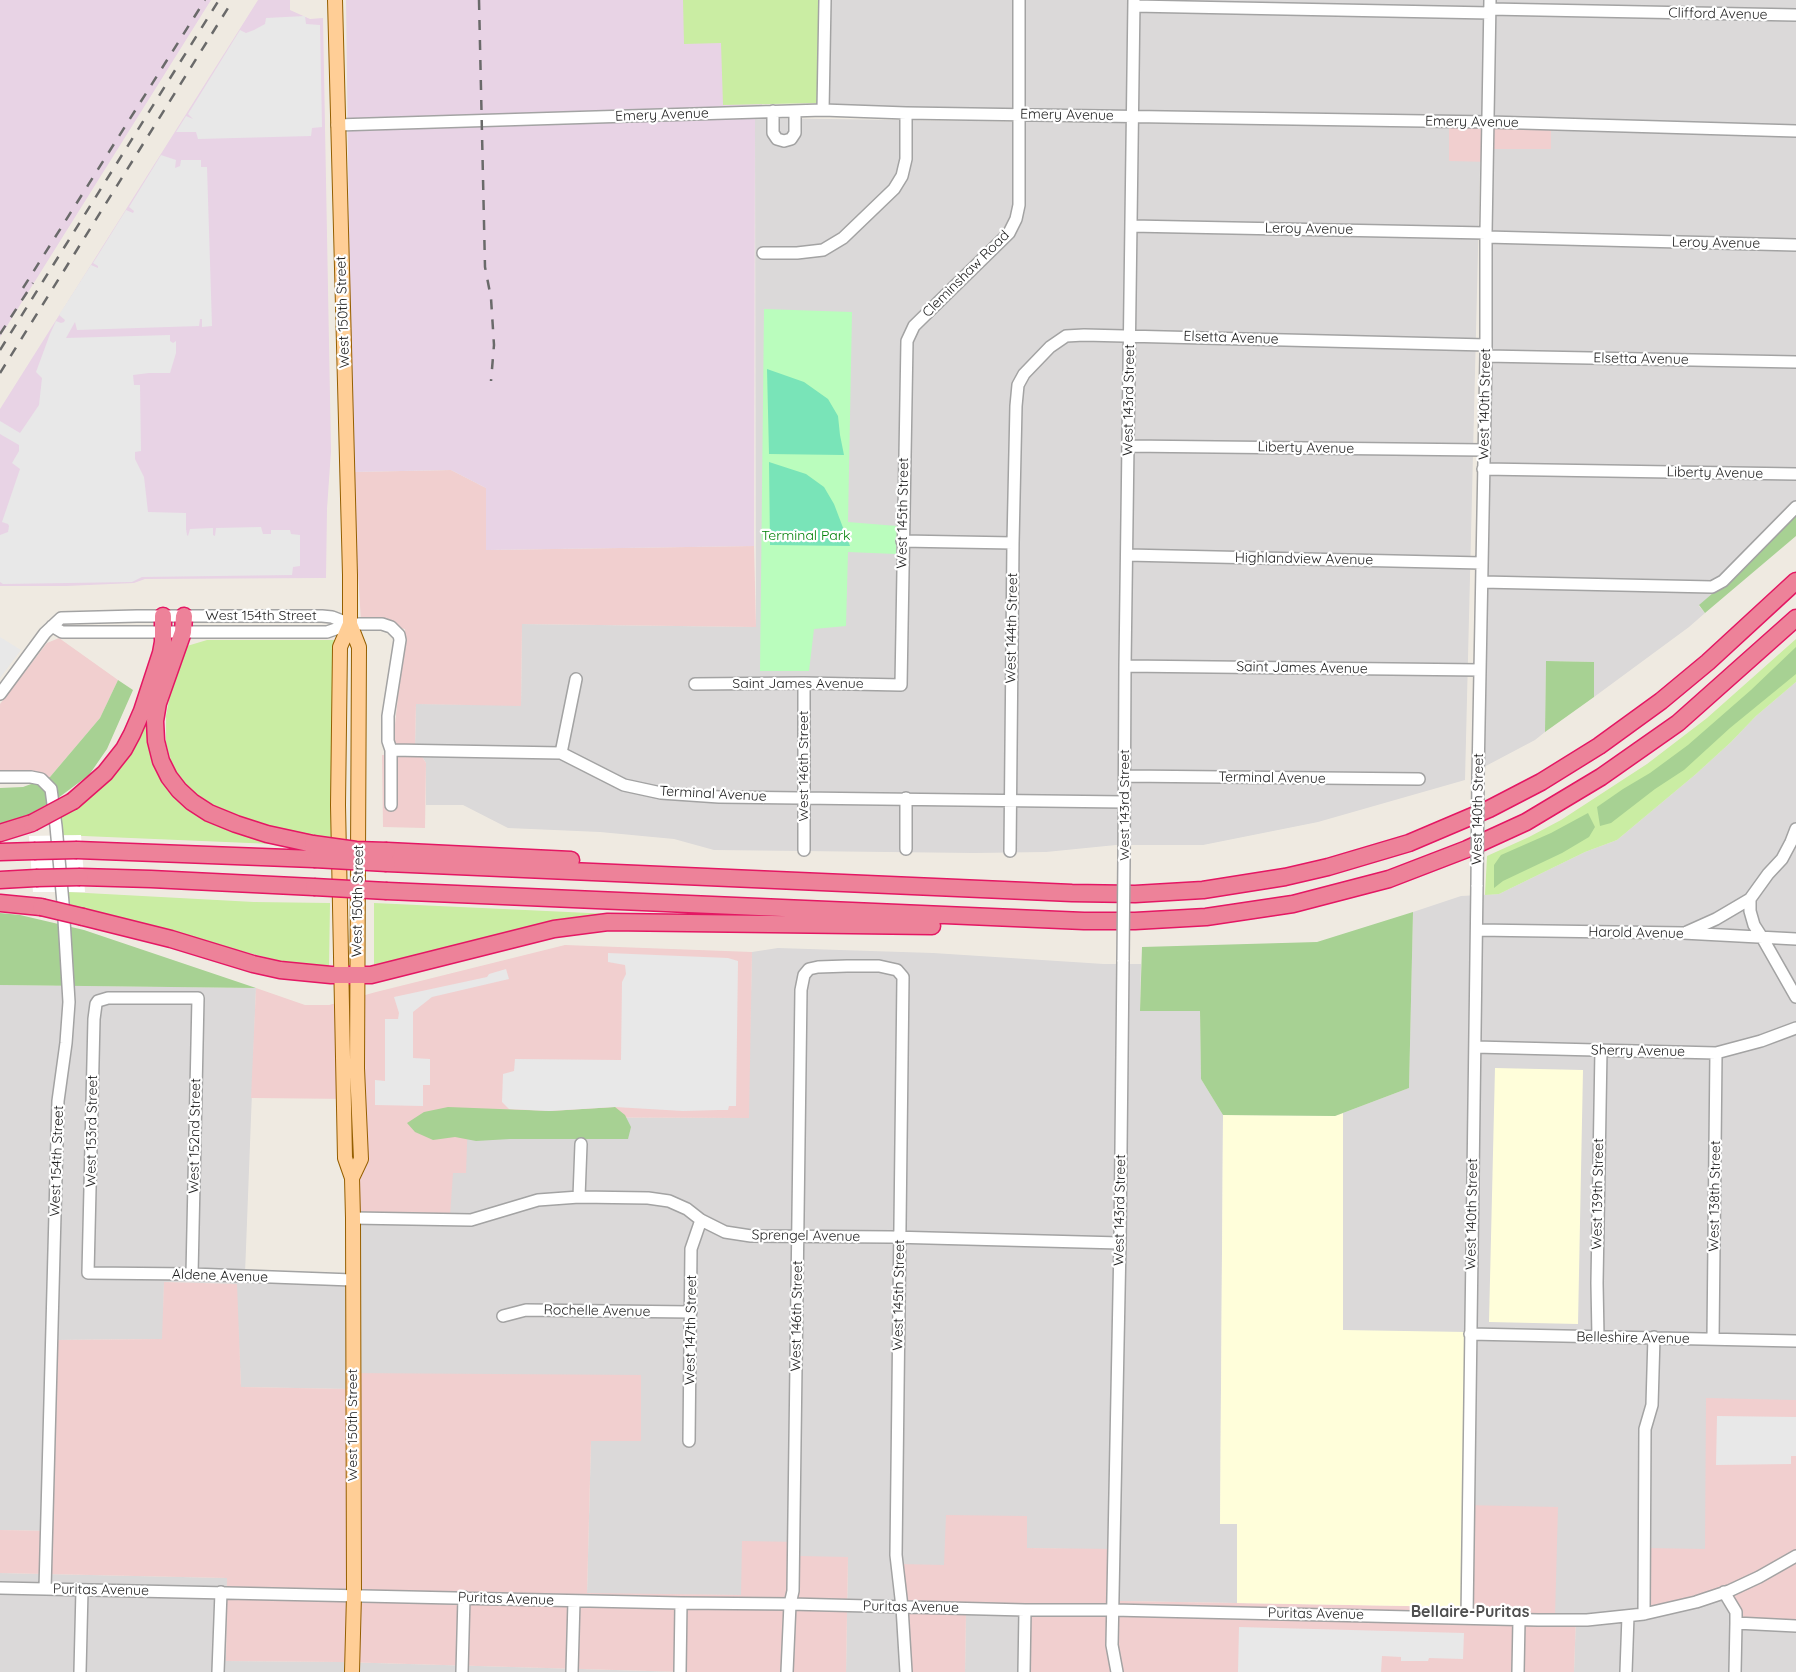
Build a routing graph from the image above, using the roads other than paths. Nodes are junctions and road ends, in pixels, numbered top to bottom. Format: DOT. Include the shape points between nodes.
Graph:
graph roads {
  1 [pos="335,0"];
  2 [pos="825,0"];
  3 [pos="1019,0"];
  4 [pos="1134,3"];
  5 [pos="1490,7"];
  6 [pos="1796,16"];
  7 [pos="823,110"];
  8 [pos="773,111"];
  9 [pos="795,111"];
  10 [pos="906,113"];
  11 [pos="1019,114"];
  12 [pos="1132,116"];
  13 [pos="1489,122"];
  14 [pos="337,125"];
  15 [pos="1796,131"];
  16 [pos="1131,226"];
  17 [pos="1486,235"];
  18 [pos="1796,245"];
  19 [pos="763,253"];
  20 [pos="1130,335"];
  21 [pos="907,340"];
  22 [pos="1486,350"];
  23 [pos="1796,362"];
  24 [pos="1016,406"];
  25 [pos="1128,446"];
  26 [pos="1483,450"];
  27 [pos="1483,469"];
  28 [pos="1796,474"];
  29 [pos="1796,507"];
  30 [pos="902,541"];
  31 [pos="1013,543"];
  32 [pos="1127,555"];
  33 [pos="1482,563"];
  34 [pos="1796,581"];
  35 [pos="1482,582"];
  36 [pos="184,616"];
  37 [pos="1796,618"];
  38 [pos="163,624"];
  39 [pos="350,624"];
  40 [pos="184,632"];
  41 [pos="1125,666"];
  42 [pos="1480,670"];
  43 [pos="576,679"];
  44 [pos="804,683"];
  45 [pos="695,684"];
  46 [pos="901,685"];
  47 [pos="0,694"];
  48 [pos="391,750"];
  49 [pos="561,753"];
  50 [pos="1125,776"];
  51 [pos="0,777"];
  52 [pos="1419,780"];
  53 [pos="803,797"];
  54 [pos="906,798"];
  55 [pos="1010,800"];
  56 [pos="1124,802"];
  57 [pos="390,805"];
  58 [pos="1796,829"];
  59 [pos="0,833"];
  60 [pos="906,849"];
  61 [pos="804,850"];
  62 [pos="1010,851"];
  63 [pos="0,852"];
  64 [pos="313,852"];
  65 [pos="0,880"];
  66 [pos="1750,898"];
  67 [pos="0,903"];
  68 [pos="1038,920"];
  69 [pos="1477,930"];
  70 [pos="1683,933"];
  71 [pos="1764,938"];
  72 [pos="1796,939"];
  73 [pos="847,966"];
  74 [pos="349,975"];
  75 [pos="1796,997"];
  76 [pos="198,998"];
  77 [pos="1796,1028"];
  78 [pos="1475,1047"];
  79 [pos="1601,1050"];
  80 [pos="1716,1053"];
  81 [pos="582,1144"];
  82 [pos="579,1198"];
  83 [pos="353,1218"];
  84 [pos="701,1220"];
  85 [pos="798,1236"];
  86 [pos="899,1238"];
  87 [pos="1120,1242"];
  88 [pos="88,1273"];
  89 [pos="192,1274"];
  90 [pos="352,1280"];
  91 [pos="692,1312"];
  92 [pos="503,1316"];
  93 [pos="1470,1334"];
  94 [pos="1598,1337"];
  95 [pos="1654,1337"];
  96 [pos="1713,1339"];
  97 [pos="1796,1341"];
  98 [pos="689,1442"];
  99 [pos="1796,1556"];
  100 [pos="0,1588"];
  101 [pos="45,1589"];
  102 [pos="82,1590"];
  103 [pos="220,1592"];
  104 [pos="1724,1592"];
  105 [pos="354,1595"];
  106 [pos="464,1598"];
  107 [pos="574,1601"];
  108 [pos="681,1603"];
  109 [pos="790,1604"];
  110 [pos="902,1607"];
  111 [pos="1025,1610"];
  112 [pos="1113,1610"];
  113 [pos="1644,1614"];
  114 [pos="1628,1616"];
  115 [pos="1467,1618"];
  116 [pos="1519,1620"];
  117 [pos="1736,1624"];
  118 [pos="1796,1626"];
  119 [pos="80,1672"];
  120 [pos="218,1672"];
  121 [pos="352,1672"];
  122 [pos="462,1672"];
  123 [pos="572,1672"];
  124 [pos="680,1672"];
  125 [pos="788,1672"];
  126 [pos="906,1672"];
  127 [pos="1024,1672"];
  128 [pos="1117,1672"];
  129 [pos="1518,1672"];
  130 [pos="1626,1672"];
  131 [pos="1734,1672"];
  1 -- 14 [label="main road, West 150th Street"];
  2 -- 7 [label="street"];
  3 -- 11 [label="street"];
  4 -- 5 [label="street, Clifford Avenue"];
  4 -- 12 [label="street, West 143rd Street"];
  5 -- 6 [label="street, Clifford Avenue"];
  5 -- 13 [label="street, West 140th Street"];
  7 -- 9 [label="street, Emery Avenue"];
  7 -- 10 [label="street, Emery Avenue"];
  8 -- 9 [label="street, Emery Avenue"];
  8 -- 9 [label="street" via="773,133 784,142 795,133"];
  8 -- 14 [label="street, Emery Avenue"];
  10 -- 11 [label="street, Emery Avenue"];
  10 -- 19 [label="street" via="906,159 902,176 894,189 843,238 823,250 797,254"];
  11 -- 12 [label="street, Emery Avenue"];
  11 -- 21 [label="street, Cleminshaw Road" via="1019,205 1009,233 914,326"];
  12 -- 13 [label="street, Emery Avenue"];
  12 -- 16 [label="street, West 143rd Street"];
  13 -- 15 [label="street, Emery Avenue"];
  13 -- 17 [label="street, West 140th Street"];
  14 -- 39 [label="main road, West 150th Street"];
  16 -- 17 [label="street, Leroy Avenue"];
  16 -- 20 [label="street, West 143rd Street"];
  17 -- 18 [label="street, Leroy Avenue"];
  17 -- 22 [label="street, West 140th Street"];
  20 -- 22 [label="street, Elsetta Avenue"];
  20 -- 24 [label="street, Elsetta Avenue" via="1066,336 1050,347 1024,374 1018,386"];
  20 -- 25 [label="street, West 143rd Street"];
  21 -- 30 [label="street, West 145th Street"];
  22 -- 23 [label="street, Elsetta Avenue"];
  22 -- 26 [label="street, West 140th Street"];
  24 -- 31 [label="street, West 144th Street"];
  25 -- 26 [label="street, Liberty Avenue"];
  25 -- 32 [label="street, West 143rd Street"];
  26 -- 27 [label="street, West 140th Street"];
  27 -- 28 [label="street, Liberty Avenue"];
  27 -- 33 [label="street, West 140th Street"];
  29 -- 35 [label="street" via="1723,581 1712,586"];
  30 -- 31 [label="street"];
  30 -- 46 [label="street, West 145th Street"];
  31 -- 55 [label="street, West 144th Street"];
  32 -- 33 [label="street, Highlandview Avenue"];
  32 -- 41 [label="street, West 143rd Street"];
  33 -- 35 [label="street, West 140th Street"];
  34 -- 64 [label="highway, bridge" via="1708,662 1627,727 1564,769 1488,809 1409,842 1328,868 1276,879 1203,890 1135,894 1030,882 387,857 356,850"];
  35 -- 42 [label="street, West 140th Street"];
  36 -- 38 [label="street, West 154th Street"];
  36 -- 39 [label="street, West 154th Street" via="322,616"];
  36 -- 40 [label="highway"];
  37 -- 68 [label="highway" via="1678,723 1641,750 1526,822 1449,857 1389,879 1255,911 1171,920"];
  38 -- 40 [label="street, West 154th Street"];
  38 -- 47 [label="street, West 154th Street" via="62,632 52,626"];
  38 -- 59 [label="highway, bridge" via="161,652 142,711 120,754 105,773 73,800 32,823"];
  39 -- 40 [label="street, West 154th Street" via="328,632"];
  39 -- 48 [label="street" via="382,624 399,635 388,716"];
  39 -- 74 [label="main road, West 150th Street" via="359,647"];
  39 -- 74 [label="main road, West 150th Street" via="340,647 338,805"];
  40 -- 64 [label="highway" via="158,703 155,721 157,748 169,777 192,802 210,813"];
  41 -- 42 [label="street, Saint James Avenue"];
  41 -- 50 [label="street, West 143rd Street"];
  42 -- 69 [label="street, West 140th Street, bridge"];
  43 -- 49 [label="street"];
  44 -- 45 [label="street, Saint James Avenue"];
  44 -- 46 [label="street, Saint James Avenue"];
  44 -- 53 [label="street, West 146th Street"];
  48 -- 49 [label="street, Terminal Avenue"];
  48 -- 57 [label="street"];
  49 -- 53 [label="street, Terminal Avenue" via="624,785 661,793"];
  50 -- 52 [label="street, Terminal Avenue"];
  50 -- 56 [label="street, West 143rd Street"];
  51 -- 101 [label="street, West 154th Street" via="31,776 42,779 51,789 69,1002 58,1101"];
  53 -- 54 [label="street, Terminal Avenue"];
  53 -- 61 [label="street, West 146th Street"];
  54 -- 55 [label="street, Terminal Avenue"];
  54 -- 60 [label="street"];
  55 -- 56 [label="street, Terminal Avenue"];
  55 -- 62 [label="street, West 144th Street"];
  56 -- 87 [label="street, West 143rd Street, bridge"];
  58 -- 66 [label="street" via="1782,858"];
  63 -- 64 [label="highway, bridge"];
  65 -- 68 [label="highway, bridge" via="151,879"];
  66 -- 70 [label="street" via="1716,919"];
  66 -- 71 [label="street" via="1754,925"];
  67 -- 74 [label="highway, bridge" via="41,907 83,917 253,964 304,973"];
  68 -- 74 [label="highway" via="922,926 608,922 554,929 371,975"];
  69 -- 70 [label="street, Harold Avenue"];
  69 -- 78 [label="street, West 140th Street"];
  70 -- 71 [label="street, Harold Avenue"];
  71 -- 72 [label="street, Harold Avenue"];
  71 -- 75 [label="street"];
  73 -- 85 [label="street, West 146th Street" via="810,969 804,975 801,990"];
  73 -- 86 [label="street, West 145th Street" via="879,966 897,970 903,977"];
  74 -- 83 [label="main road, West 150th Street" via="361,1159 352,1178"];
  76 -- 88 [label="street, West 153rd Street" via="108,998 98,1001 94,1019"];
  76 -- 89 [label="street, West 152nd Street"];
  77 -- 80 [label="street, Sherry Avenue"];
  78 -- 79 [label="street, Sherry Avenue"];
  78 -- 93 [label="street, West 140th Street"];
  79 -- 80 [label="street, Sherry Avenue"];
  79 -- 94 [label="street, West 139th Street"];
  80 -- 96 [label="street, West 138th Street"];
  81 -- 82 [label="street"];
  82 -- 83 [label="street, Sprengel Avenue" via="538,1200 471,1220"];
  82 -- 84 [label="street, Sprengel Avenue" via="669,1201"];
  83 -- 90 [label="main road, West 150th Street"];
  84 -- 85 [label="street, Sprengel Avenue" via="725,1232 751,1236"];
  84 -- 91 [label="street, West 147th Street" via="692,1249"];
  85 -- 86 [label="street, Sprengel Avenue"];
  85 -- 109 [label="street, West 146th Street" via="793,1591"];
  86 -- 87 [label="street, Sprengel Avenue"];
  86 -- 110 [label="street, West 145th Street" via="896,1555"];
  87 -- 112 [label="street, West 143rd Street"];
  88 -- 89 [label="street, Aldene Avenue"];
  89 -- 90 [label="street, Aldene Avenue"];
  90 -- 105 [label="main road, West 150th Street"];
  91 -- 92 [label="street, Rochelle Avenue" via="526,1310"];
  91 -- 98 [label="street, West 147th Street"];
  93 -- 94 [label="street, Belleshire Avenue"];
  93 -- 115 [label="street, West 140th Street"];
  94 -- 95 [label="street, Belleshire Avenue"];
  95 -- 96 [label="street, Belleshire Avenue"];
  95 -- 113 [label="street" via="1652,1405 1645,1429"];
  96 -- 97 [label="street, Belleshire Avenue"];
  99 -- 104 [label="street, Puritas Avenue"];
  100 -- 101 [label="street, Puritas Avenue"];
  101 -- 102 [label="street, Puritas Avenue"];
  102 -- 103 [label="street, Puritas Avenue"];
  102 -- 119 [label="street"];
  103 -- 105 [label="street, Puritas Avenue"];
  103 -- 120 [label="street"];
  104 -- 113 [label="street, Puritas Avenue"];
  104 -- 117 [label="street" via="1736,1612"];
  105 -- 106 [label="street, Puritas Avenue"];
  105 -- 121 [label="main road, West 150th Street"];
  106 -- 107 [label="street, Puritas Avenue"];
  106 -- 122 [label="street"];
  107 -- 108 [label="street, Puritas Avenue"];
  107 -- 123 [label="street"];
  108 -- 109 [label="street, Puritas Avenue"];
  108 -- 124 [label="street"];
  109 -- 110 [label="street, Puritas Avenue"];
  109 -- 125 [label="street, West 146th Street"];
  110 -- 111 [label="street, Puritas Avenue"];
  110 -- 126 [label="street, West 145th Street"];
  111 -- 112 [label="street, Puritas Avenue"];
  111 -- 127 [label="street"];
  112 -- 115 [label="street, Puritas Avenue"];
  112 -- 128 [label="street, West 143rd Street" via="1112,1645"];
  113 -- 114 [label="street, Puritas Avenue"];
  114 -- 116 [label="street, Puritas Avenue"];
  114 -- 130 [label="street"];
  115 -- 116 [label="street, Puritas Avenue"];
  116 -- 129 [label="street"];
  117 -- 118 [label="street"];
  117 -- 131 [label="street"];
}
